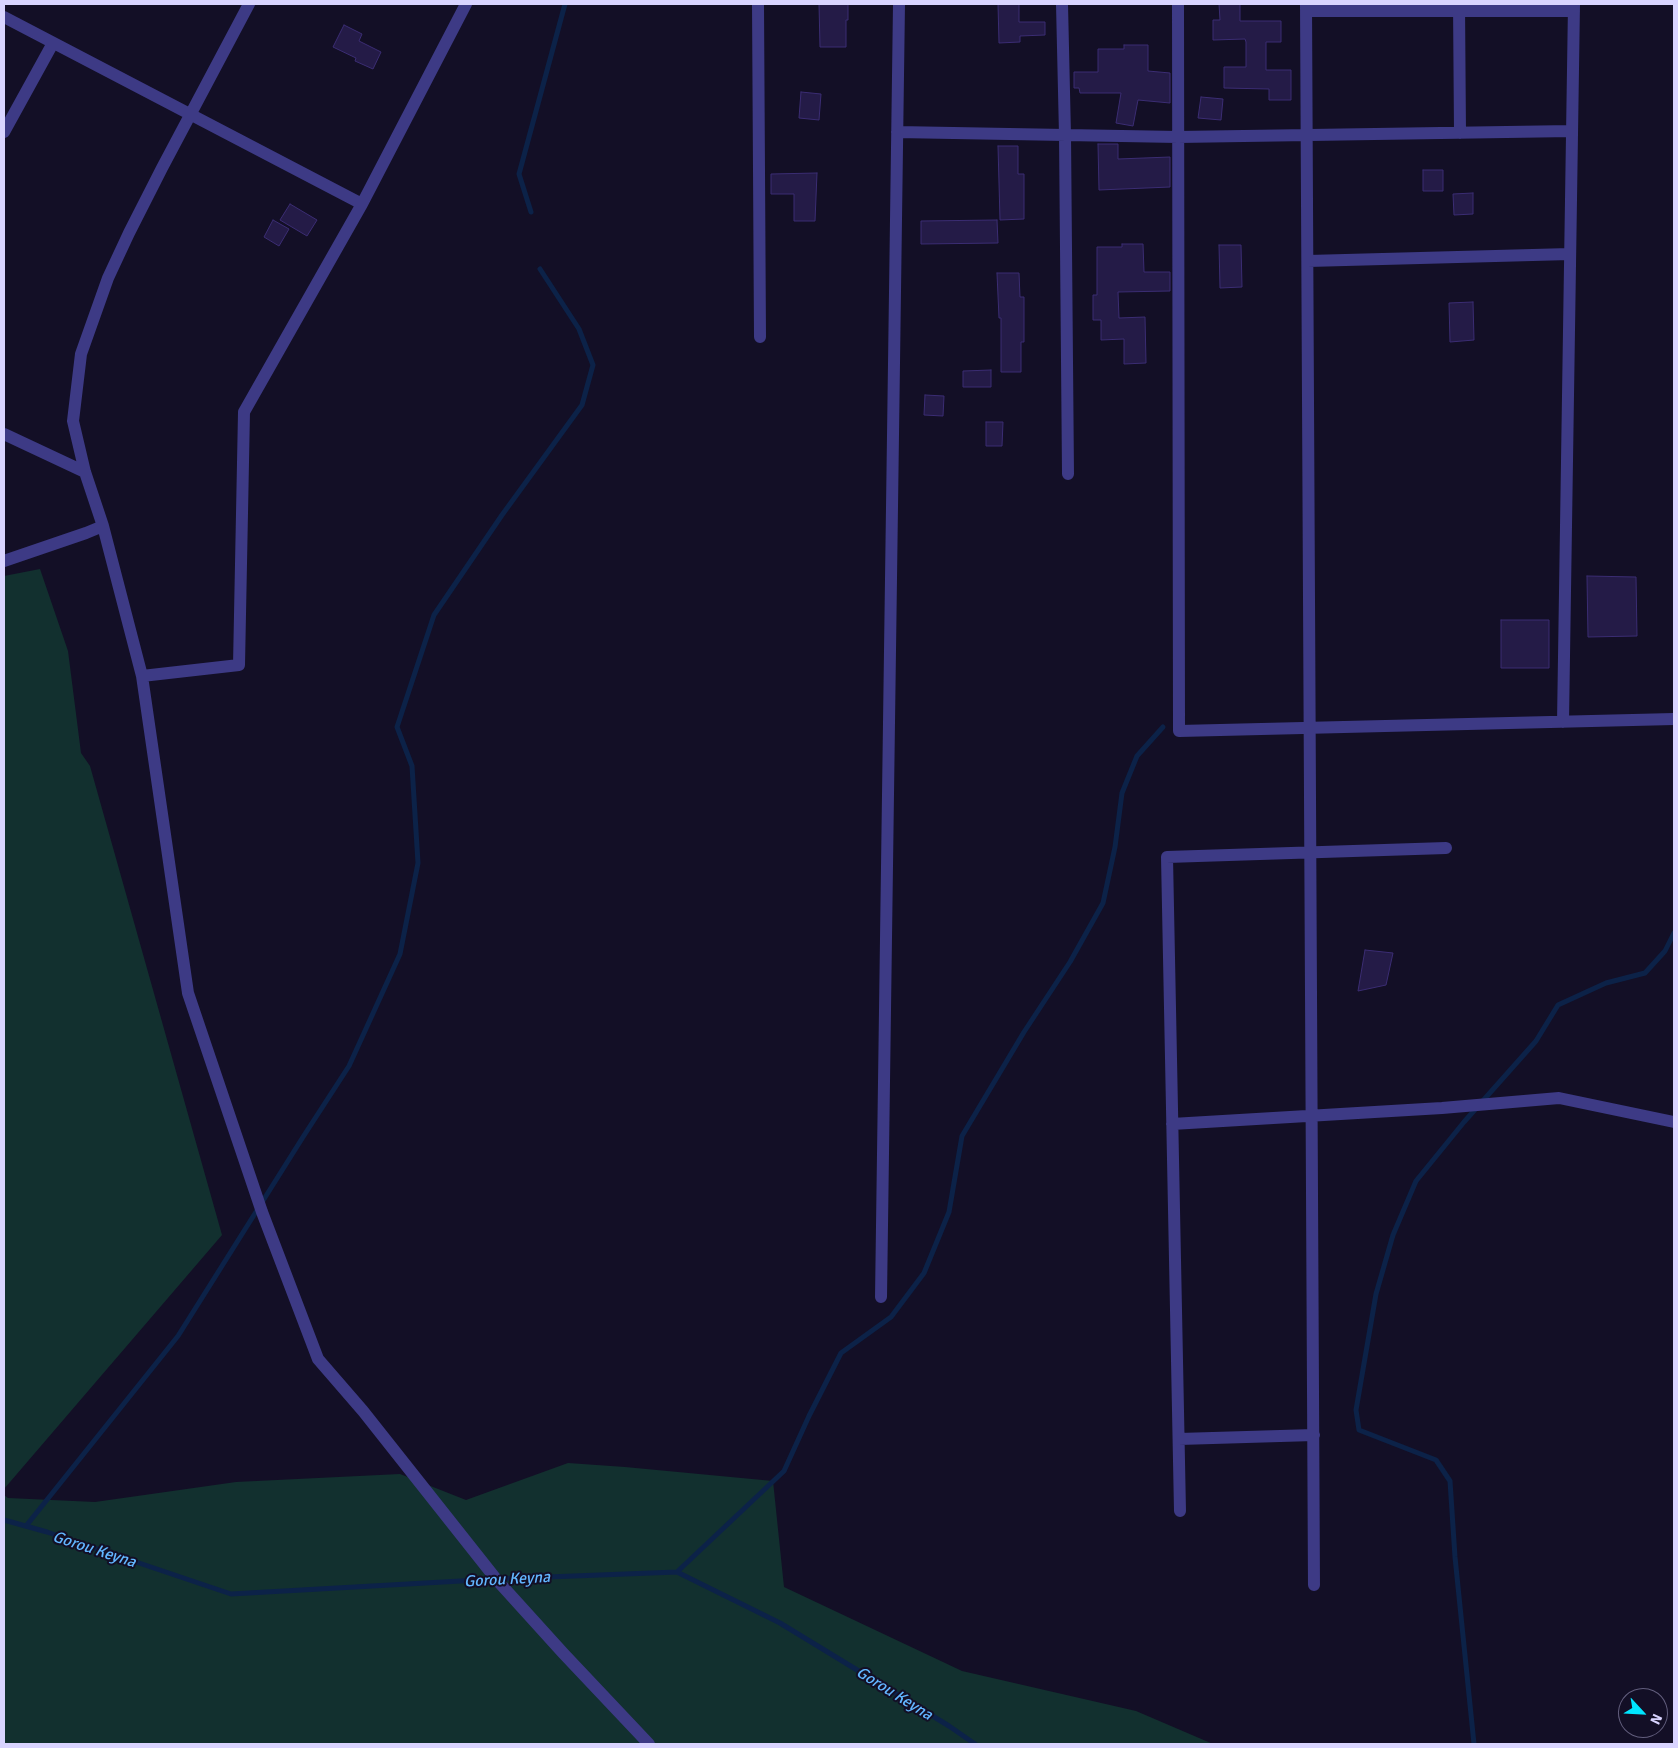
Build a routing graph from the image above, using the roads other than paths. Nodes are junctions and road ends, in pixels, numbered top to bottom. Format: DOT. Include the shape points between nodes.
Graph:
graph roads {
  1 [pos="249,4"];
  2 [pos="466,4"];
  3 [pos="758,4"];
  4 [pos="899,4"];
  5 [pos="1062,4"];
  6 [pos="1178,4"];
  7 [pos="1306,7"];
  8 [pos="1574,7"];
  9 [pos="1459,8"];
  10 [pos="4,17"];
  11 [pos="53,43"];
  12 [pos="190,115"];
  13 [pos="1572,131"];
  14 [pos="4,132"];
  15 [pos="897,132"];
  16 [pos="1460,133"];
  17 [pos="1065,135"];
  18 [pos="1307,136"];
  19 [pos="1178,138"];
  20 [pos="362,204"];
  21 [pos="1570,254"];
  22 [pos="1308,261"];
  23 [pos="760,337"];
  24 [pos="4,434"];
  25 [pos="84,472"];
  26 [pos="1068,474"];
  27 [pos="103,526"];
  28 [pos="4,562"];
  29 [pos="142,676"];
  30 [pos="1674,719"];
  31 [pos="1563,722"];
  32 [pos="1310,728"];
  33 [pos="1446,848"];
  34 [pos="1311,852"];
  35 [pos="1312,1116"];
  36 [pos="1674,1122"];
  37 [pos="1172,1124"];
  38 [pos="882,1297"];
  39 [pos="1314,1435"];
  40 [pos="1179,1439"];
  41 [pos="1180,1511"];
  42 [pos="1314,1585"];
  43 [pos="649,1744"];
  1 -- 12 [label="street"];
  2 -- 20 [label="street"];
  3 -- 23 [label="street"];
  4 -- 15 [label="street"];
  5 -- 17 [label="street"];
  6 -- 19 [label="street"];
  7 -- 9 [label="street"];
  7 -- 18 [label="street"];
  8 -- 9 [label="street"];
  8 -- 13 [label="street"];
  9 -- 16 [label="street"];
  10 -- 11 [label="street"];
  11 -- 12 [label="street"];
  11 -- 14 [label="street"];
  12 -- 20 [label="street"];
  12 -- 25 [label="street" via="111,270 81,354 73,421"];
  13 -- 16 [label="street"];
  13 -- 21 [label="street"];
  15 -- 17 [label="street"];
  15 -- 38 [label="street"];
  16 -- 18 [label="street"];
  17 -- 19 [label="street"];
  17 -- 26 [label="street"];
  18 -- 19 [label="street"];
  18 -- 22 [label="street"];
  19 -- 32 [label="street" via="1179,731"];
  20 -- 29 [label="street" via="244,412 239,664"];
  21 -- 22 [label="street"];
  21 -- 31 [label="street"];
  22 -- 32 [label="street"];
  24 -- 25 [label="street"];
  25 -- 27 [label="street"];
  27 -- 28 [label="street"];
  27 -- 29 [label="street"];
  29 -- 43 [label="street" via="188,994 262,1212 318,1359 496,1579"];
  30 -- 31 [label="street"];
  31 -- 32 [label="street"];
  32 -- 34 [label="street"];
  33 -- 34 [label="street"];
  34 -- 35 [label="street"];
  34 -- 37 [label="street" via="1167,857"];
  35 -- 36 [label="street" via="1559,1098"];
  35 -- 37 [label="street"];
  35 -- 39 [label="street"];
  37 -- 40 [label="street"];
  39 -- 40 [label="street"];
  39 -- 42 [label="street"];
  40 -- 41 [label="street"];
}
